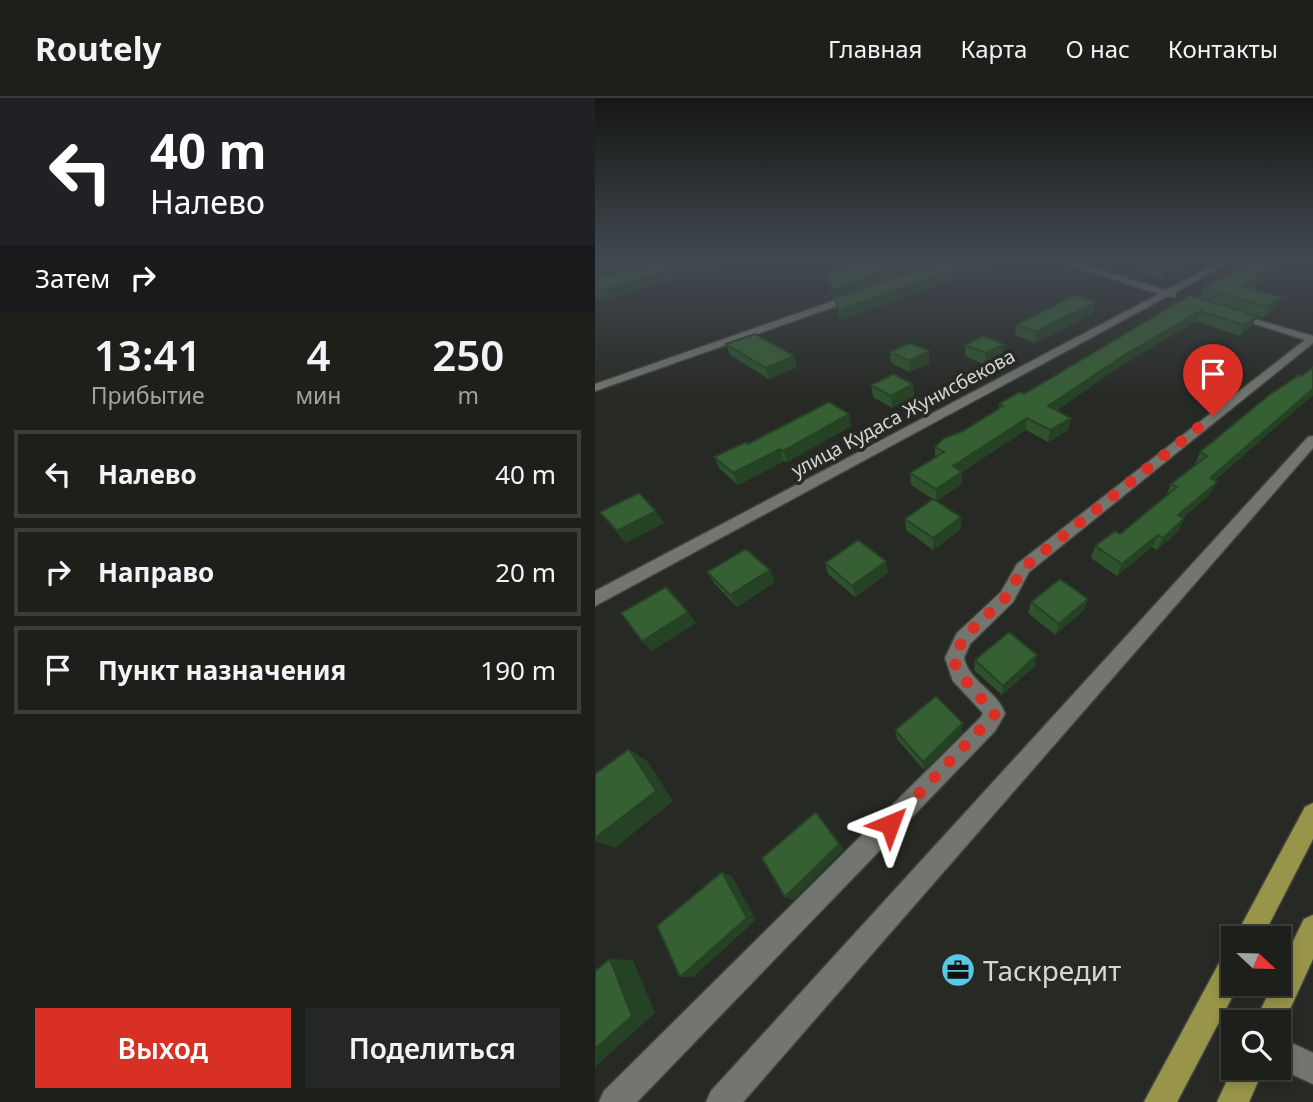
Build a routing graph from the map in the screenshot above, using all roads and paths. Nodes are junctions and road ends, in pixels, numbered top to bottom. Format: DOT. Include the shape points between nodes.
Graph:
graph roads {
  1 [pos="827,307"];
  2 [pos="1155,307"];
  3 [pos="1221,310"];
  4 [pos="1312,339"];
  5 [pos="595,388"];
  6 [pos="1313,440"];
  7 [pos="595,599"];
  8 [pos="1313,814"];
  9 [pos="1253,926"];
  10 [pos="1313,928"];
  11 [pos="1221,988"];
  12 [pos="1275,1010"];
  13 [pos="1291,1058"];
  14 [pos="1313,1069"];
  15 [pos="1243,1080"];
  16 [pos="615,1102"];
  17 [pos="722,1102"];
  18 [pos="1160,1102"];
  19 [pos="1233,1102"];
  1 -- 5 [label="street"];
  2 -- 7 [label="street, улица Кудаса Жунисбекова"];
  3 -- 4 [label="street"];
  4 -- 16 [label="street" via="1023,568 1007,596 963,638 954,661 958,672 994,709 988,724"];
  6 -- 17 [label="street"];
  8 -- 9 [label="main road"];
  10 -- 12 [label="main road"];
  11 -- 18 [label="main road"];
  13 -- 14 [label="street"];
  15 -- 19 [label="main road"];
}
